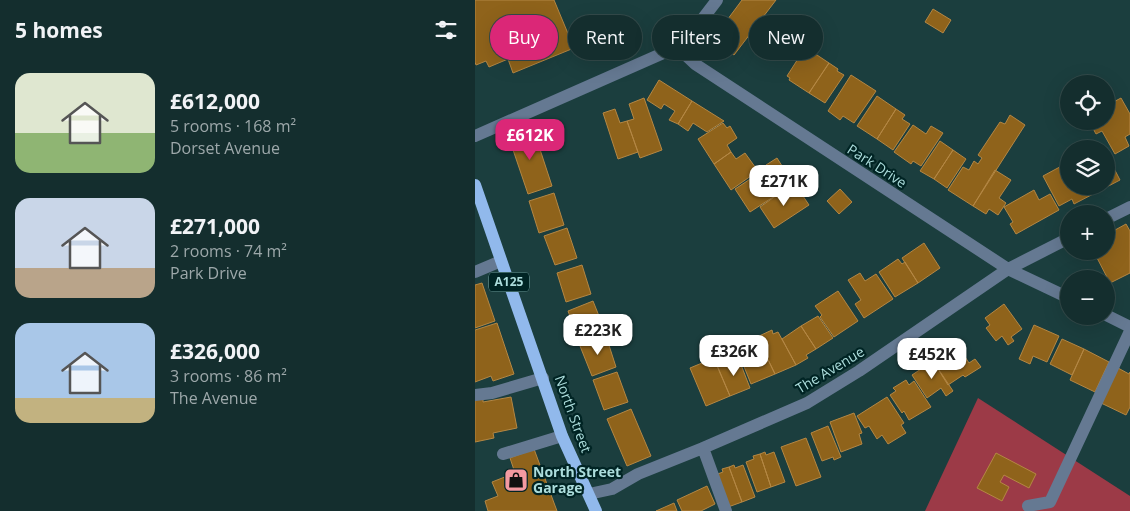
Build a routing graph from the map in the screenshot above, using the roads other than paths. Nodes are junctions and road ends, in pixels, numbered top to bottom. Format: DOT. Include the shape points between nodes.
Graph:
graph roads {
  1 [pos="717,0"];
  2 [pos="706,15"];
  3 [pos="652,58"];
  4 [pos="691,60"];
  5 [pos="475,136"];
  6 [pos="475,185"];
  7 [pos="1130,207"];
  8 [pos="1115,214"];
  9 [pos="1060,243"];
  10 [pos="501,261"];
  11 [pos="1008,269"];
  12 [pos="475,272"];
  13 [pos="1060,294"];
  14 [pos="1115,320"];
  15 [pos="1130,327"];
  16 [pos="1130,331"];
  17 [pos="543,378"];
  18 [pos="475,394"];
  19 [pos="562,436"];
  20 [pos="703,448"];
  21 [pos="503,454"];
  22 [pos="589,494"];
  23 [pos="1028,506"];
  24 [pos="596,511"];
  25 [pos="726,511"];
  1 -- 2 [label="street"];
  3 -- 5 [label="street"];
  4 -- 11 [label="street, Park Drive"];
  6 -- 10 [label="main road, North Street / A125"];
  7 -- 8 [label="street"];
  9 -- 11 [label="street, The Avenue"];
  10 -- 12 [label="street"];
  10 -- 17 [label="main road, North Street / A125"];
  11 -- 13 [label="street, Park Drive"];
  11 -- 20 [label="street, The Avenue" via="807,403"];
  14 -- 15 [label="street"];
  16 -- 23 [label="street" via="1050,502"];
  17 -- 18 [label="street"];
  17 -- 19 [label="main road, North Street / A125"];
  19 -- 21 [label="street"];
  19 -- 22 [label="main road, North Street / A125"];
  20 -- 22 [label="street, The Avenue" via="638,474 612,489"];
  20 -- 25 [label="street"];
  22 -- 24 [label="main road, North Street / A125"];
}
